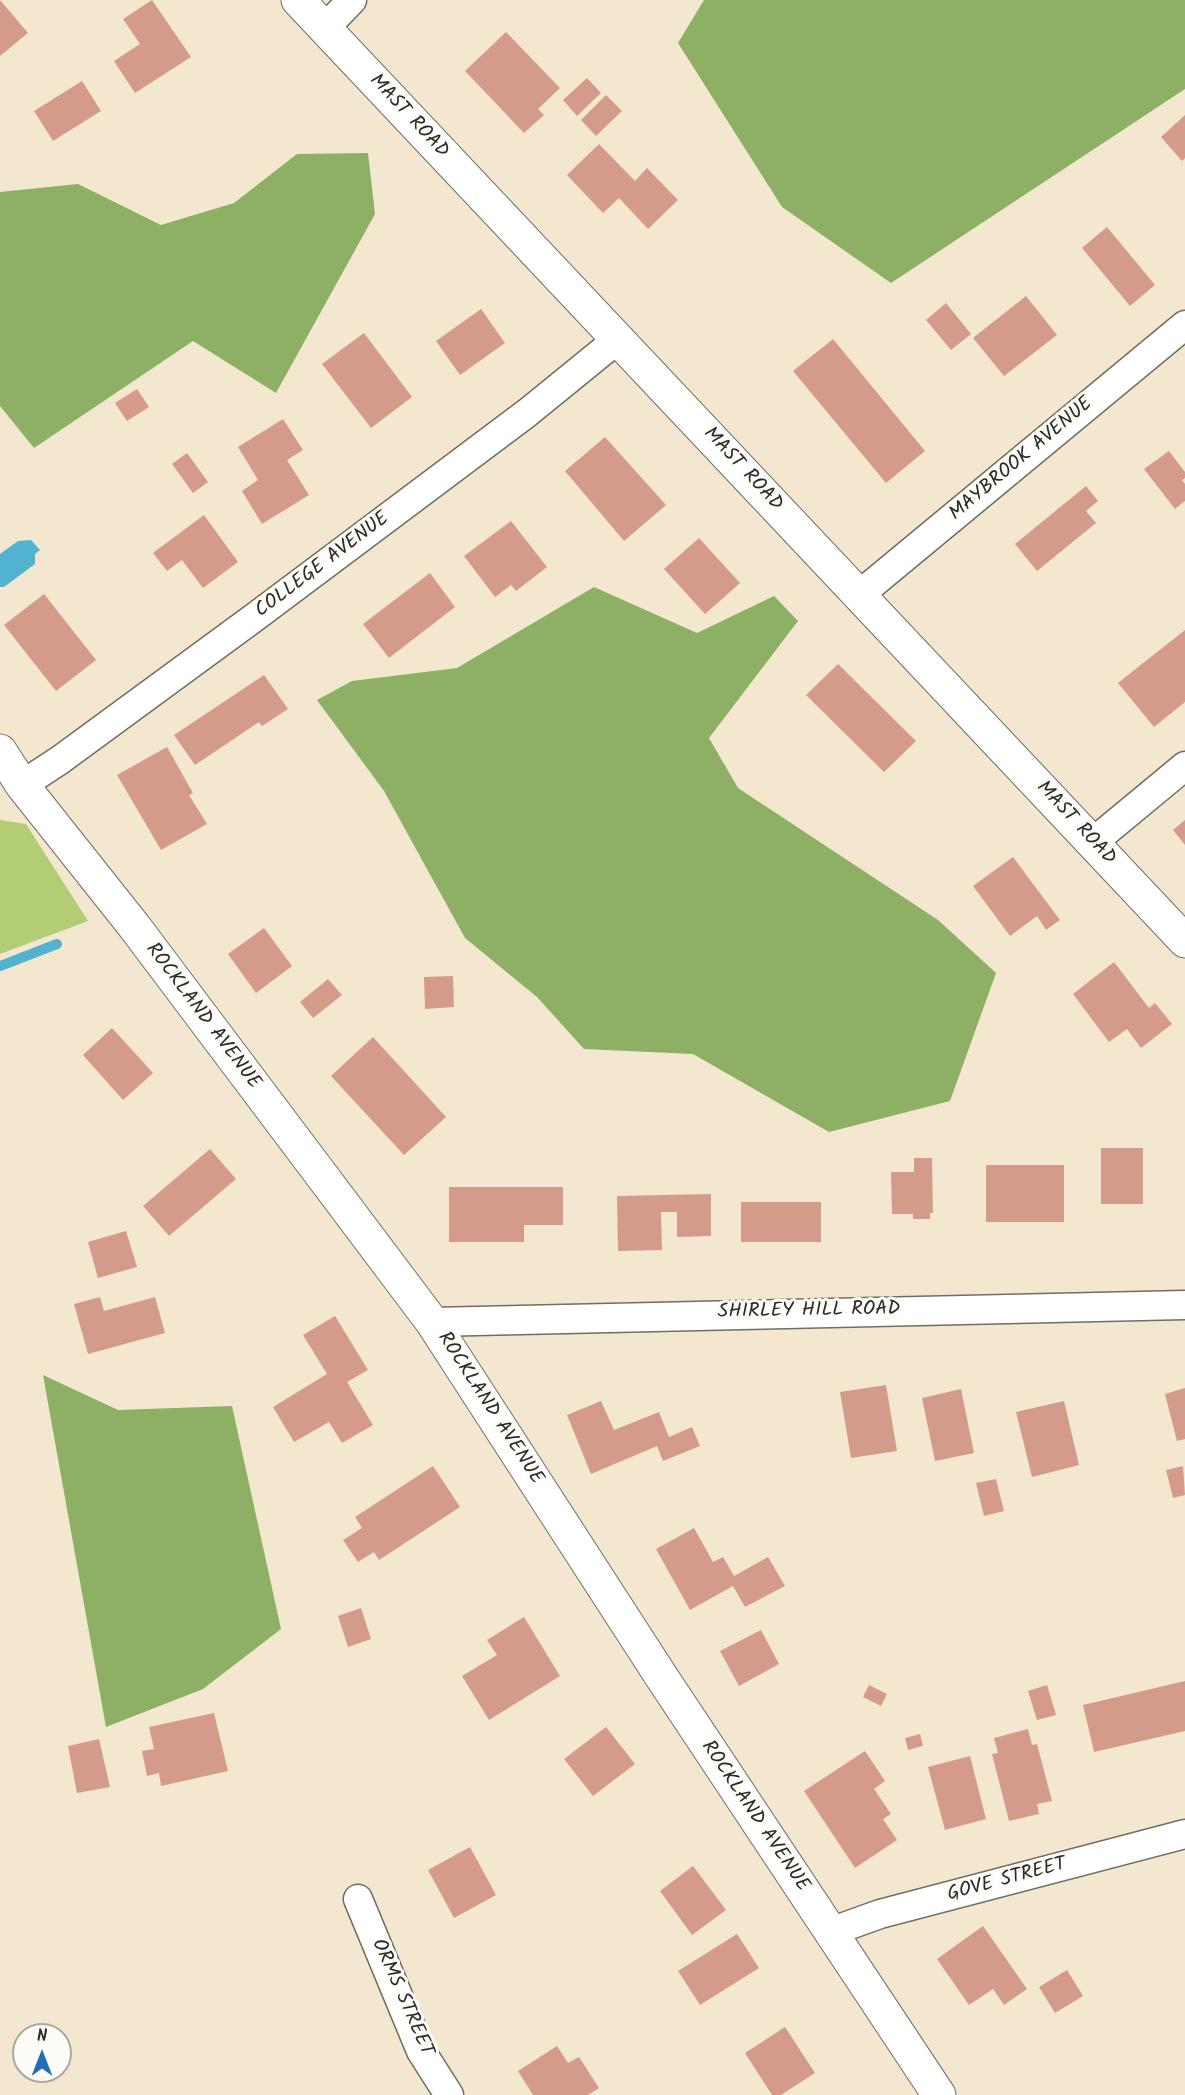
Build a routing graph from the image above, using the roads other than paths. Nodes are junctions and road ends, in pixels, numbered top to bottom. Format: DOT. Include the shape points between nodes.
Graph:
graph roads {
  1 [pos="298,0"];
  2 [pos="352,0"];
  3 [pos="324,28"];
  4 [pos="1185,325"];
  5 [pos="618,339"];
  6 [pos="859,596"];
  7 [pos="0,751"];
  8 [pos="1185,766"];
  9 [pos="11,787"];
  10 [pos="1092,843"];
  11 [pos="1185,941"];
  12 [pos="1185,1305"];
  13 [pos="432,1322"];
  14 [pos="1185,1834"];
  15 [pos="358,1899"];
  16 [pos="830,1932"];
  17 [pos="449,2095"];
  18 [pos="939,2095"];
  1 -- 3 [label="street, MAST ROAD"];
  2 -- 3 [label="street"];
  3 -- 5 [label="street, MAST ROAD"];
  4 -- 6 [label="street, MAYBROOK AVENUE"];
  5 -- 6 [label="street, MAST ROAD"];
  5 -- 9 [label="street, COLLEGE AVENUE" via="264,610 60,760"];
  6 -- 10 [label="street, MAST ROAD"];
  7 -- 9 [label="street, ROCKLAND AVENUE"];
  8 -- 10 [label="street"];
  9 -- 13 [label="street, ROCKLAND AVENUE" via="134,926"];
  10 -- 11 [label="street, MAST ROAD"];
  12 -- 13 [label="street, SHIRLEY HILL ROAD"];
  13 -- 16 [label="street, ROCKLAND AVENUE"];
  14 -- 16 [label="street, GOVE STREET" via="880,1914"];
  15 -- 17 [label="street, ORMS STREET" via="422,2051"];
  16 -- 18 [label="street, ROCKLAND AVENUE"];
}
